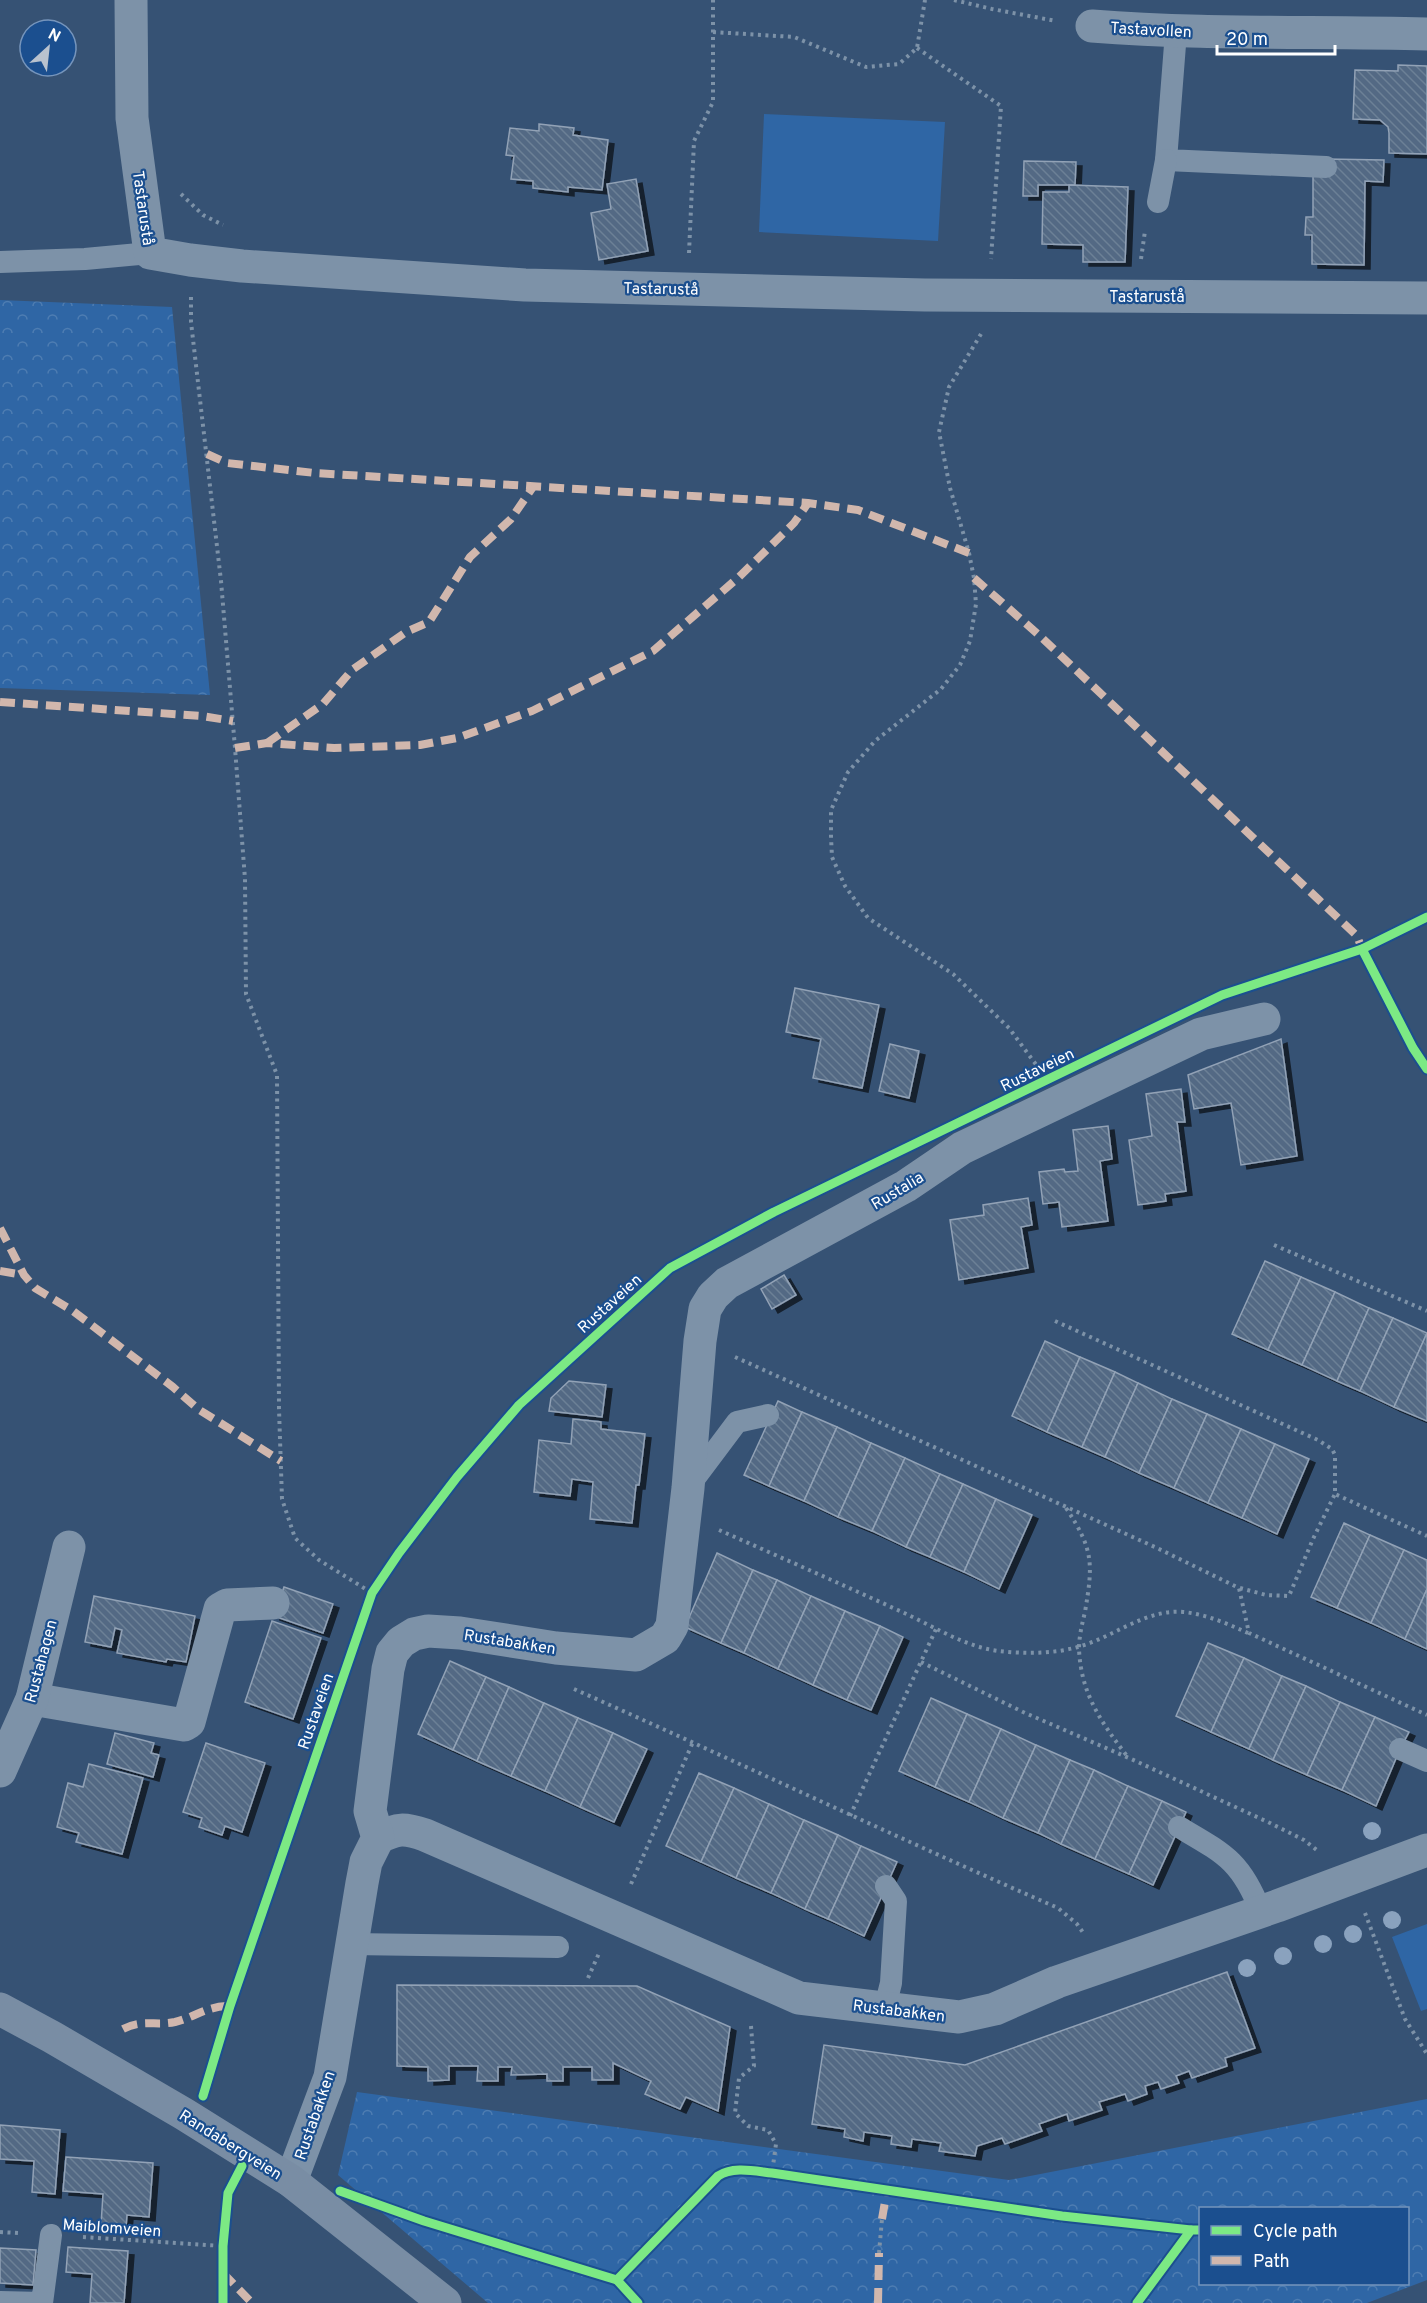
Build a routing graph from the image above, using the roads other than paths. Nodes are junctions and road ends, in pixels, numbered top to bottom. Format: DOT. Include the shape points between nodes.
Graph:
graph roads {
  1 [pos="131,0"];
  2 [pos="1092,26"];
  3 [pos="1176,32"];
  4 [pos="1427,34"];
  5 [pos="1166,160"];
  6 [pos="1326,167"];
  7 [pos="1158,202"];
  8 [pos="150,253"];
  9 [pos="0,262"];
  10 [pos="1427,298"];
  11 [pos="1264,1019"];
  12 [pos="768,1415"];
  13 [pos="686,1502"];
  14 [pos="69,1547"];
  15 [pos="273,1603"];
  16 [pos="32,1699"];
  17 [pos="1400,1749"];
  18 [pos="1427,1761"];
  19 [pos="0,1771"];
  20 [pos="1179,1827"];
  21 [pos="378,1838"];
  22 [pos="1427,1850"];
  23 [pos="886,1886"];
  24 [pos="1262,1912"];
  25 [pos="351,1944"];
  26 [pos="558,1947"];
  27 [pos="885,2007"];
  28 [pos="0,2009"];
  29 [pos="291,2181"];
  30 [pos="51,2235"];
  31 [pos="0,2302"];
  32 [pos="445,2303"];
  1 -- 8 [label="street, Tastarustå" via="132,118"];
  2 -- 3 [label="street, Tastavollen"];
  3 -- 4 [label="street, Tastavollen"];
  3 -- 5 [label="lane"];
  5 -- 6 [label="lane"];
  5 -- 7 [label="lane"];
  8 -- 9 [label="lane"];
  8 -- 10 [label="street, Tastarustå" via="242,266 525,285 991,295"];
  11 -- 13 [label="street, Rustalia" via="1201,1034 962,1148 906,1186 727,1283 705,1309"];
  12 -- 13 [label="lane" via="737,1422"];
  13 -- 21 [label="street, Rustabakken" via="672,1626 665,1638 636,1655 441,1631 414,1634 401,1642 392,1653 388,1669 372,1781 370,1810"];
  14 -- 16 [label="street, Rustahagen"];
  15 -- 16 [label="street" via="227,1605 220,1609 189,1722 184,1725"];
  16 -- 19 [label="street, Rustahagen"];
  17 -- 18 [label="lane"];
  20 -- 24 [label="lane" via="1219,1850 1240,1869"];
  21 -- 25 [label="street, Rustabakken" via="366,1862"];
  21 -- 27 [label="street, Rustabakken" via="406,1829 425,1835 799,1998"];
  22 -- 24 [label="street, Rustabakken"];
  23 -- 27 [label="lane" via="896,1901 891,1983"];
  24 -- 27 [label="street, Rustabakken" via="972,2015 942,2016"];
  25 -- 26 [label="lane"];
  25 -- 29 [label="street, Rustabakken" via="330,2077"];
  28 -- 29 [label="street, Randabergveien" via="184,2114"];
  29 -- 32 [label="street, Randabergveien"];
  30 -- 31 [label="lane" via="42,2303"];
}
